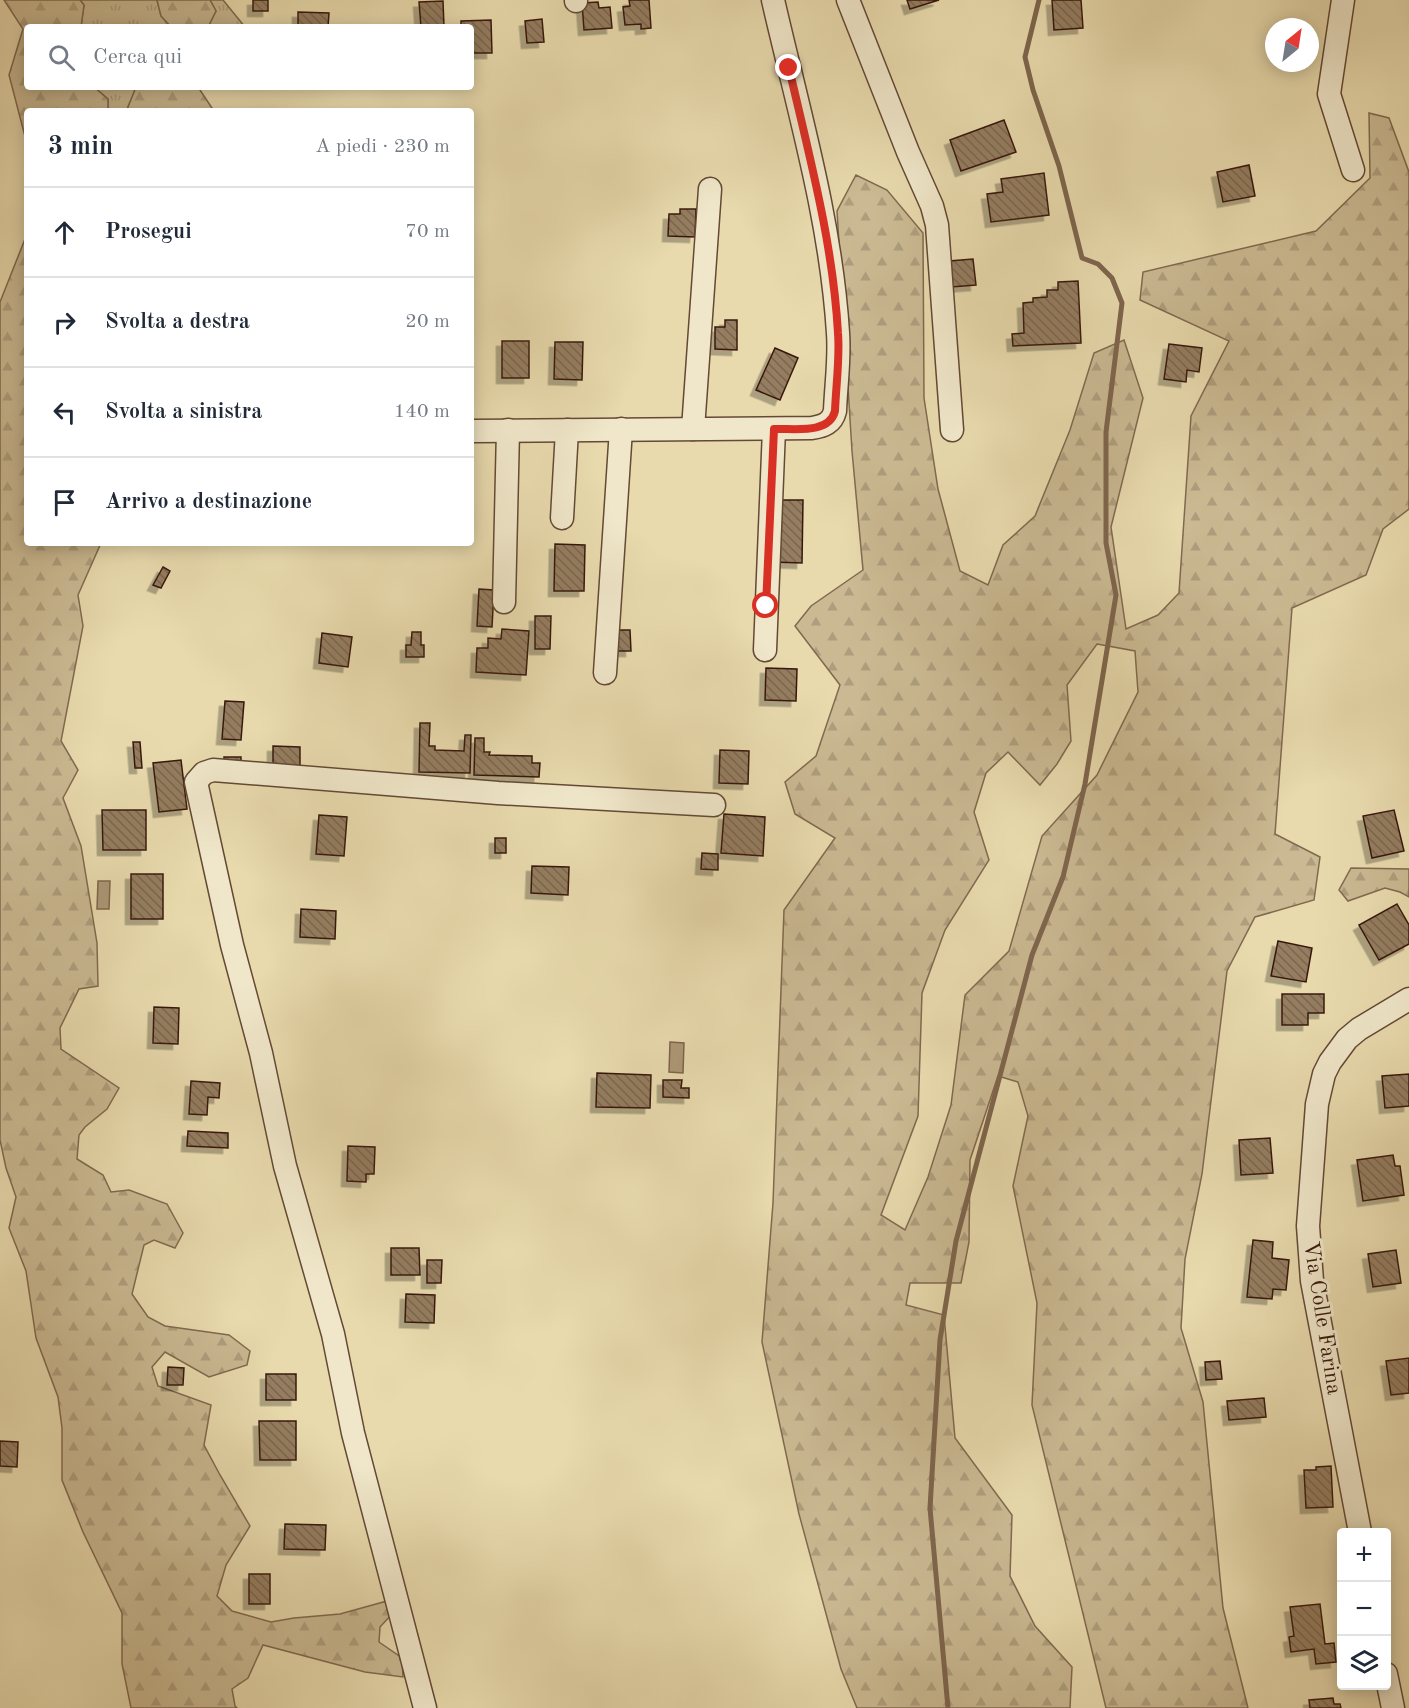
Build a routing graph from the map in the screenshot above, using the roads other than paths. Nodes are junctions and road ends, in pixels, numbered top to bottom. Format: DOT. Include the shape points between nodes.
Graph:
graph roads {
  1 [pos="773,0"];
  2 [pos="848,0"];
  3 [pos="1343,0"];
  4 [pos="1353,170"];
  5 [pos="710,189"];
  6 [pos="621,429"];
  7 [pos="693,429"];
  8 [pos="774,429"];
  9 [pos="508,430"];
  10 [pos="567,430"];
  11 [pos="952,430"];
  12 [pos="474,431"];
  13 [pos="561,518"];
  14 [pos="504,602"];
  15 [pos="765,650"];
  16 [pos="605,673"];
  17 [pos="714,805"];
  18 [pos="1409,999"];
  19 [pos="1359,1528"];
  20 [pos="1389,1690"];
  21 [pos="424,1708"];
  22 [pos="1393,1708"];
  1 -- 8 [label="street" via="822,215 838,334 835,411 831,421 812,428"];
  2 -- 11 [label="street" via="937,225"];
  3 -- 4 [label="street" via="1329,94"];
  5 -- 7 [label="street"];
  6 -- 7 [label="street"];
  6 -- 10 [label="street"];
  6 -- 16 [label="street"];
  7 -- 8 [label="street"];
  8 -- 15 [label="street"];
  9 -- 10 [label="street"];
  9 -- 12 [label="street"];
  9 -- 14 [label="street"];
  10 -- 13 [label="street"];
  17 -- 21 [label="street" via="498,793 213,770 196,782 285,1166 333,1334 353,1433"];
  18 -- 19 [label="street, Via Colle Farina" via="1347,1039 1324,1074 1317,1104 1309,1255"];
  20 -- 22 [label="street"];
}
